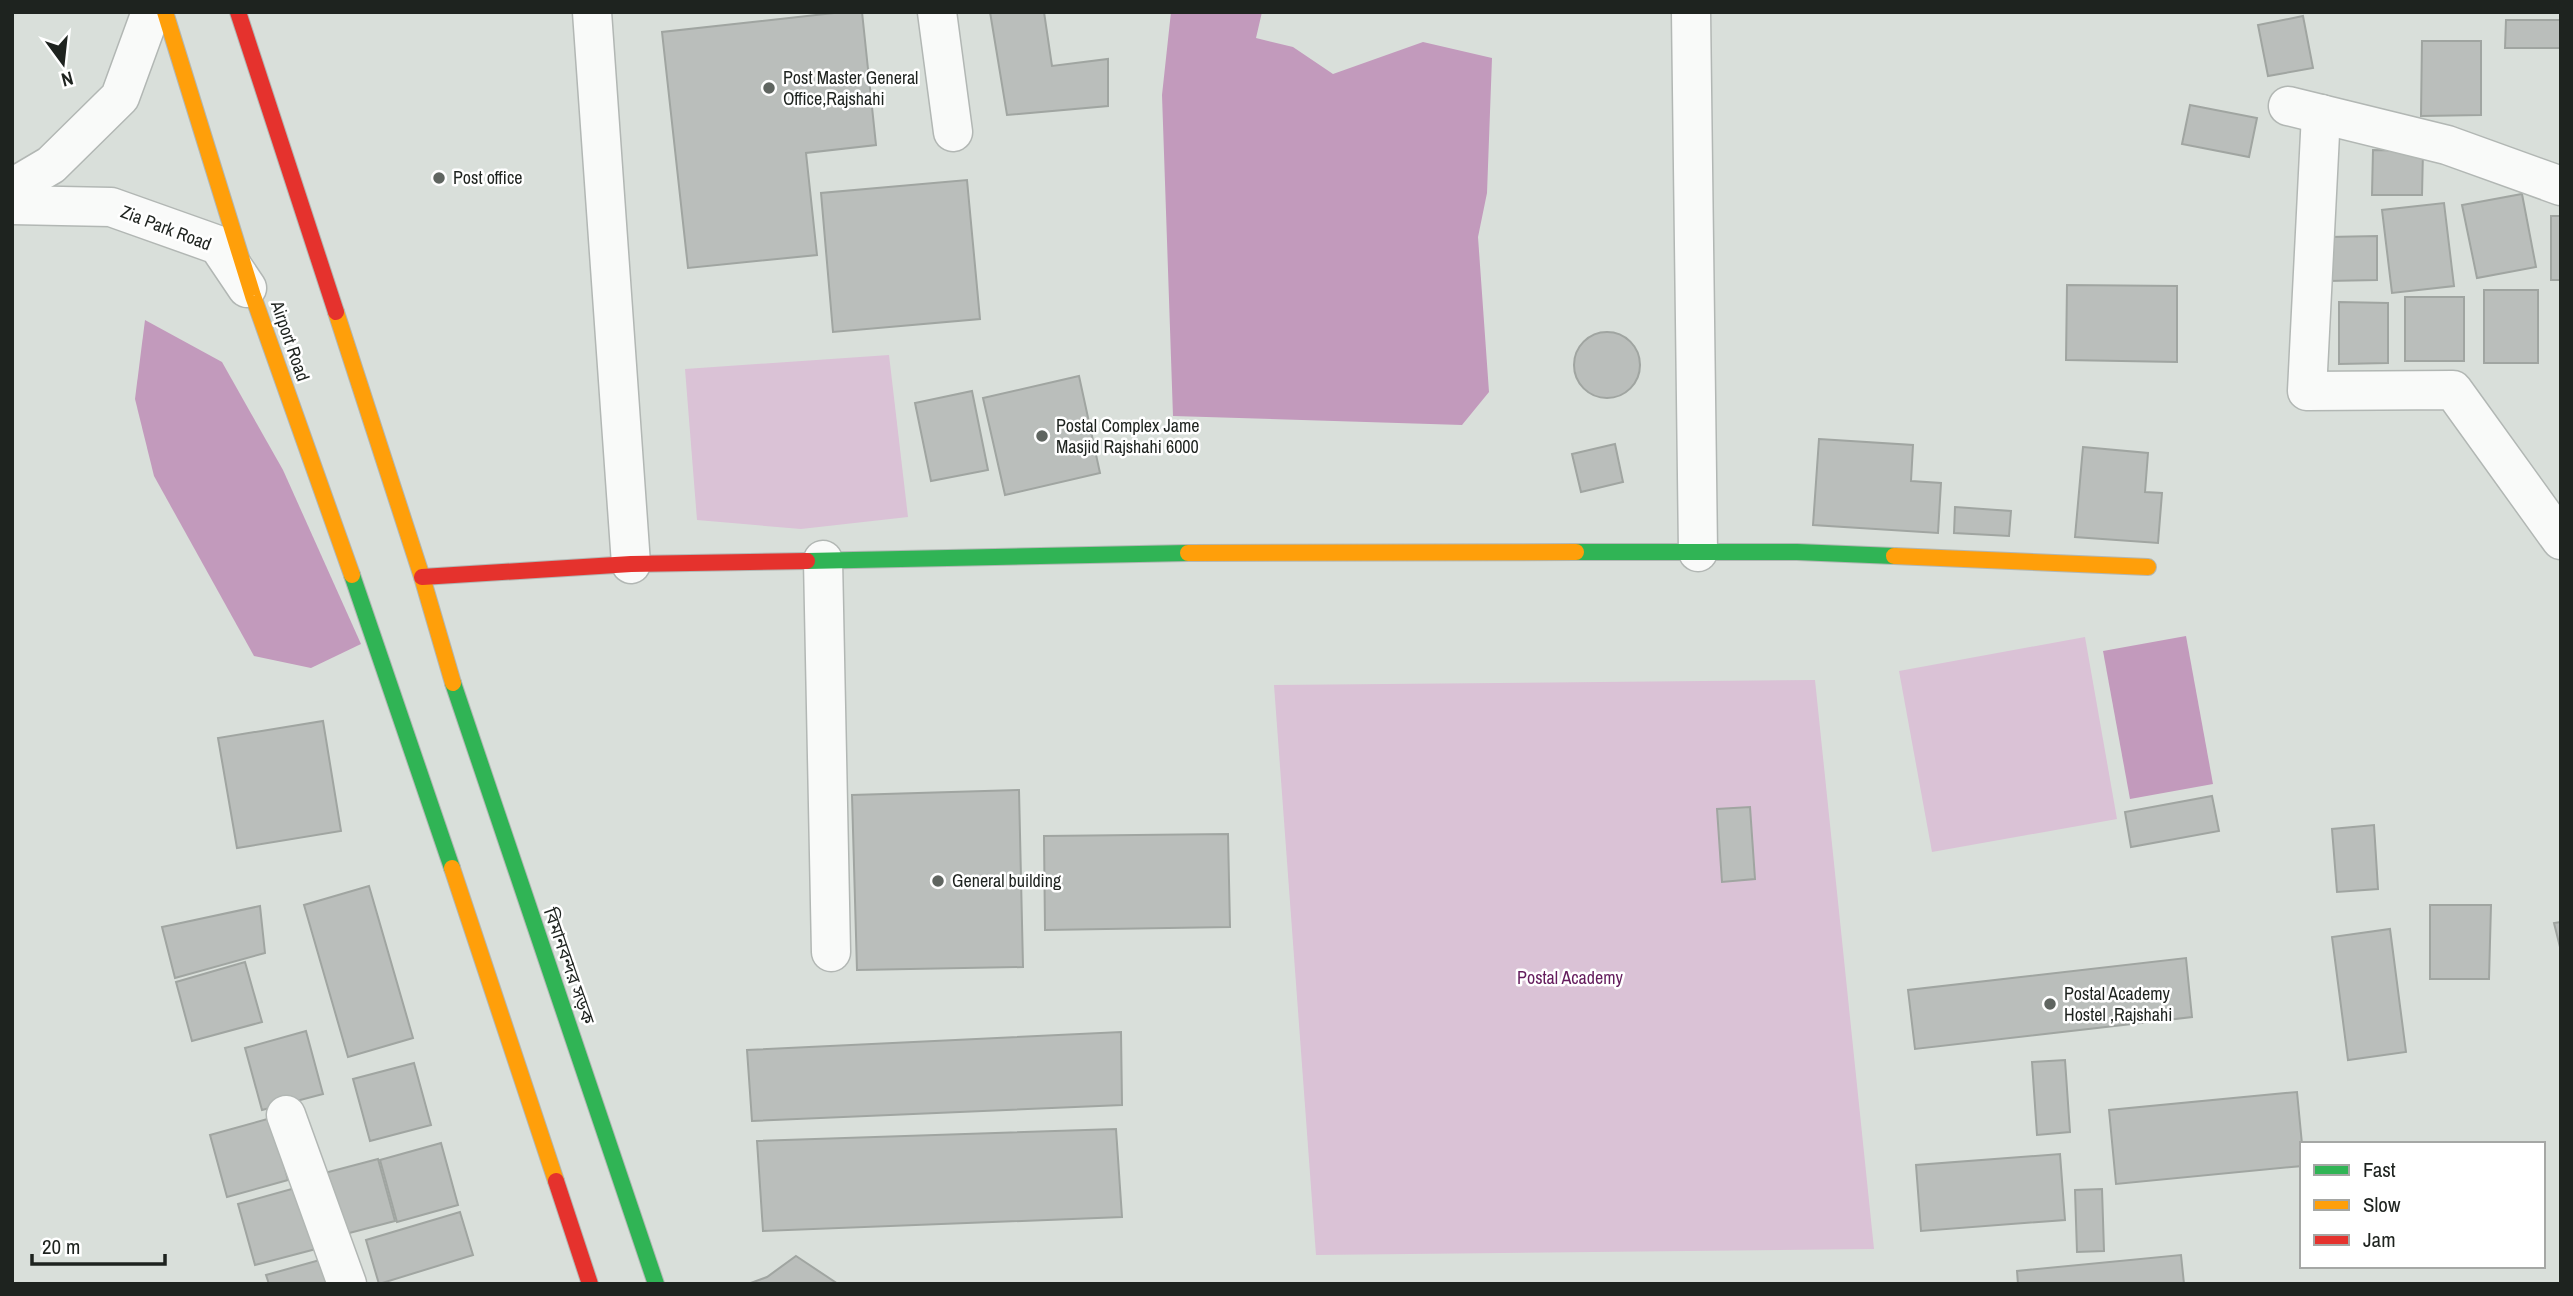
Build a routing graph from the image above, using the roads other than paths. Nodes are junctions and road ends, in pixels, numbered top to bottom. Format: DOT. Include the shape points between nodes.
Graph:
graph roads {
  1 [pos="150,12"];
  2 [pos="165,12"];
  3 [pos="238,12"];
  4 [pos="592,12"];
  5 [pos="937,12"];
  6 [pos="1691,12"];
  7 [pos="953,132"];
  8 [pos="2561,187"];
  9 [pos="12,188"];
  10 [pos="12,205"];
  11 [pos="253,296"];
  12 [pos="2561,540"];
  13 [pos="1698,552"];
  14 [pos="823,560"];
  15 [pos="631,564"];
  16 [pos="2148,567"];
  17 [pos="422,577"];
  18 [pos="831,952"];
  19 [pos="286,1115"];
  20 [pos="347,1284"];
  21 [pos="590,1284"];
  22 [pos="656,1284"];
  1 -- 9 [label="street" via="120,97 51,165"];
  2 -- 11 [label="main road, Airport Road"];
  3 -- 17 [label="main road"];
  4 -- 15 [label="street"];
  5 -- 7 [label="street"];
  6 -- 13 [label="street"];
  8 -- 12 [label="street" via="2447,145 2304,110 2307,390 2453,390"];
  10 -- 11 [label="street, Zia Park Road" via="111,207 218,245"];
  11 -- 21 [label="main road, Airport Road" via="389,679"];
  13 -- 14 [label="main road" via="1205,553"];
  13 -- 16 [label="main road"];
  14 -- 15 [label="main road"];
  14 -- 18 [label="street"];
  15 -- 17 [label="main road"];
  17 -- 22 [label="main road, বিমানবন্দর সড়ক" via="446,661"];
  19 -- 20 [label="street"];
}
